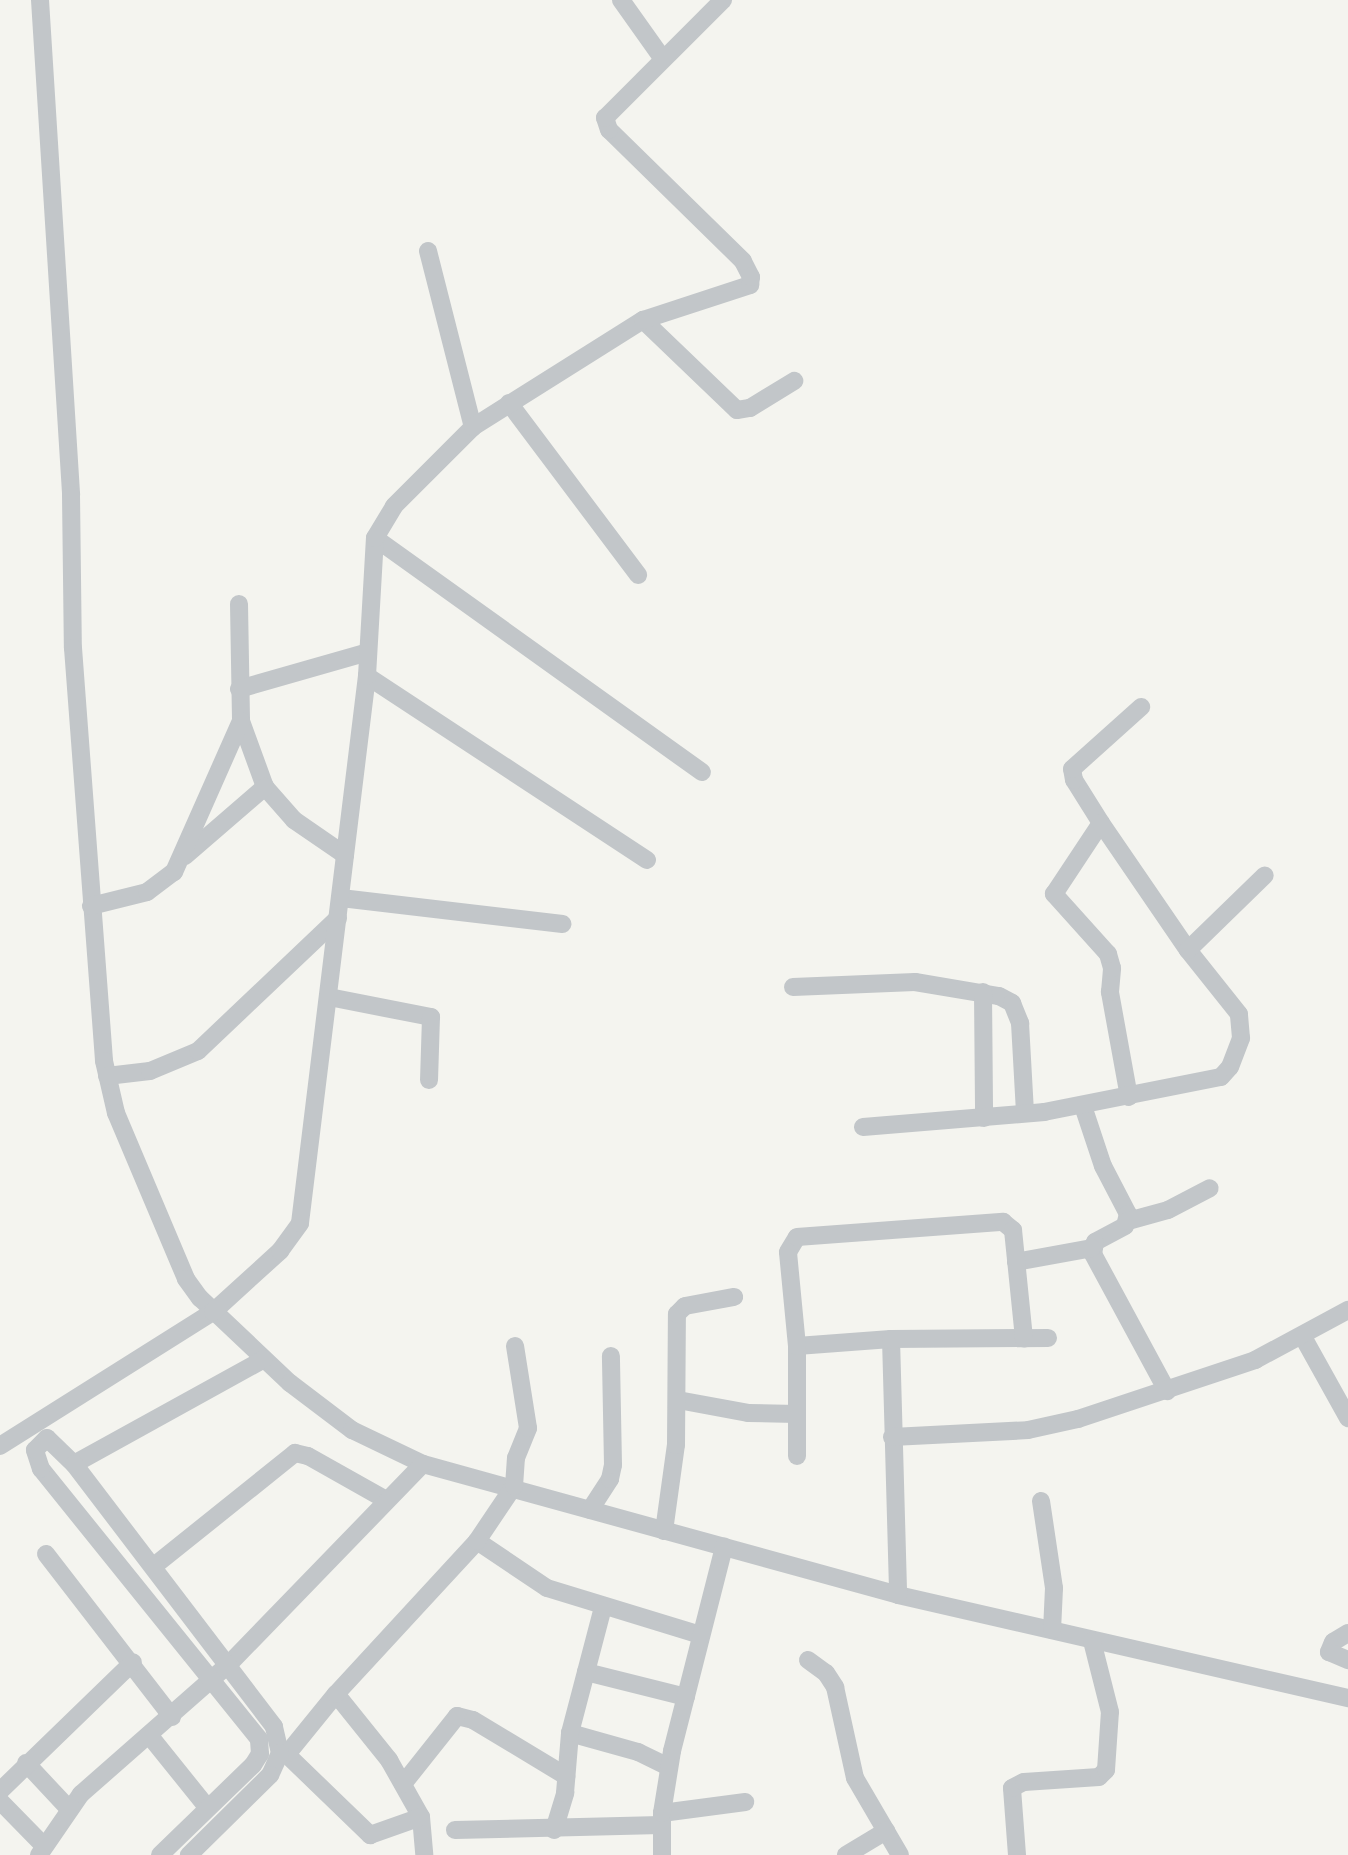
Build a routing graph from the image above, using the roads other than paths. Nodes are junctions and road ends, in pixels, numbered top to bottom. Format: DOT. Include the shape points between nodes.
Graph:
graph roads {
  1 [pos="40,0"];
  2 [pos="621,0"];
  3 [pos="723,0"];
  4 [pos="663,59"];
  5 [pos="428,251"];
  6 [pos="643,320"];
  7 [pos="794,381"];
  8 [pos="509,403"];
  9 [pos="473,427"];
  10 [pos="375,538"];
  11 [pos="638,575"];
  12 [pos="239,604"];
  13 [pos="368,652"];
  14 [pos="367,676"];
  15 [pos="239,689"];
  16 [pos="1141,707"];
  17 [pos="242,721"];
  18 [pos="702,772"];
  19 [pos="265,786"];
  20 [pos="1101,823"];
  21 [pos="345,855"];
  22 [pos="182,858"];
  23 [pos="646,860"];
  24 [pos="1265,875"];
  25 [pos="341,898"];
  26 [pos="91,906"];
  27 [pos="338,918"];
  28 [pos="562,924"];
  29 [pos="1188,950"];
  30 [pos="793,987"];
  31 [pos="983,992"];
  32 [pos="329,997"];
  33 [pos="107,1076"];
  34 [pos="429,1080"];
  35 [pos="1129,1097"];
  36 [pos="1083,1106"];
  37 [pos="1025,1113"];
  38 [pos="984,1118"];
  39 [pos="863,1127"];
  40 [pos="1210,1188"];
  41 [pos="1128,1221"];
  42 [pos="1092,1248"];
  43 [pos="1016,1262"];
  44 [pos="734,1297"];
  45 [pos="1348,1310"];
  46 [pos="213,1312"];
  47 [pos="1303,1337"];
  48 [pos="1024,1338"];
  49 [pos="1048,1338"];
  50 [pos="891,1339"];
  51 [pos="515,1346"];
  52 [pos="797,1346"];
  53 [pos="611,1356"];
  54 [pos="264,1359"];
  55 [pos="1167,1391"];
  56 [pos="678,1400"];
  57 [pos="797,1414"];
  58 [pos="1348,1418"];
  59 [pos="892,1437"];
  60 [pos="0,1446"];
  61 [pos="797,1456"];
  62 [pos="74,1464"];
  63 [pos="423,1464"];
  64 [pos="514,1486"];
  65 [pos="386,1500"];
  66 [pos="1041,1501"];
  67 [pos="590,1510"];
  68 [pos="664,1531"];
  69 [pos="477,1541"];
  70 [pos="724,1547"];
  71 [pos="46,1554"];
  72 [pos="154,1566"];
  73 [pos="898,1595"];
  74 [pos="603,1607"];
  75 [pos="1052,1630"];
  76 [pos="1348,1633"];
  77 [pos="701,1635"];
  78 [pos="1092,1641"];
  79 [pos="808,1660"];
  80 [pos="1348,1660"];
  81 [pos="133,1662"];
  82 [pos="230,1663"];
  83 [pos="586,1672"];
  84 [pos="213,1679"];
  85 [pos="336,1694"];
  86 [pos="686,1697"];
  87 [pos="1348,1698"];
  88 [pos="172,1717"];
  89 [pos="569,1733"];
  90 [pos="149,1735"];
  91 [pos="259,1739"];
  92 [pos="284,1750"];
  93 [pos="26,1763"];
  94 [pos="669,1767"];
  95 [pos="566,1776"];
  96 [pos="403,1784"];
  97 [pos="0,1791"];
  98 [pos="0,1801"];
  99 [pos="745,1802"];
  100 [pos="206,1806"];
  101 [pos="69,1809"];
  102 [pos="421,1817"];
  103 [pos="662,1819"];
  104 [pos="455,1830"];
  105 [pos="554,1830"];
  106 [pos="886,1831"];
  107 [pos="42,1850"];
  108 [pos="160,1855"];
  109 [pos="189,1855"];
  110 [pos="424,1855"];
  111 [pos="662,1855"];
  112 [pos="846,1855"];
  113 [pos="900,1855"];
  114 [pos="1017,1855"];
  1 -- 26 [label="street"];
  2 -- 4 [label="street"];
  3 -- 4 [label="street"];
  4 -- 6 [label="street" via="607,111 606,125 743,261 751,282 744,290"];
  5 -- 9 [label="street"];
  6 -- 7 [label="street" via="737,410 750,408"];
  6 -- 8 [label="street"];
  8 -- 9 [label="street"];
  8 -- 11 [label="street"];
  9 -- 10 [label="street" via="394,506"];
  10 -- 13 [label="street"];
  10 -- 18 [label="street"];
  12 -- 15 [label="street"];
  13 -- 14 [label="street"];
  13 -- 15 [label="street"];
  14 -- 21 [label="street"];
  14 -- 23 [label="street"];
  15 -- 17 [label="street"];
  16 -- 20 [label="street" via="1072,769 1073,780"];
  17 -- 19 [label="street"];
  17 -- 22 [label="street"];
  19 -- 21 [label="street" via="294,820"];
  19 -- 22 [label="street"];
  20 -- 29 [label="street"];
  20 -- 35 [label="street" via="1054,894 1108,954 1110,992"];
  21 -- 25 [label="street"];
  22 -- 26 [label="street" via="157,887"];
  24 -- 29 [label="street"];
  25 -- 27 [label="street"];
  25 -- 28 [label="street"];
  26 -- 33 [label="street"];
  27 -- 32 [label="street"];
  27 -- 33 [label="street" via="198,1051 150,1071"];
  29 -- 35 [label="street" via="1239,1014 1237,1051 1221,1077"];
  30 -- 31 [label="street" via="915,982"];
  31 -- 37 [label="street" via="1012,1003 1017,1012"];
  31 -- 38 [label="street"];
  32 -- 34 [label="street" via="431,1017"];
  32 -- 46 [label="street" via="300,1223 280,1251"];
  33 -- 46 [label="street" via="116,1113 186,1279"];
  35 -- 36 [label="street"];
  36 -- 37 [label="street"];
  36 -- 41 [label="street"];
  37 -- 38 [label="street"];
  38 -- 39 [label="street"];
  40 -- 41 [label="street" via="1168,1210"];
  41 -- 42 [label="street" via="1099,1237"];
  42 -- 43 [label="street"];
  42 -- 55 [label="street"];
  43 -- 48 [label="street"];
  43 -- 52 [label="street" via="1013,1230 1003,1222 804,1234 790,1244 788,1252"];
  44 -- 56 [label="street" via="680,1309 676,1320"];
  45 -- 47 [label="street"];
  46 -- 54 [label="street"];
  46 -- 60 [label="street"];
  47 -- 55 [label="street"];
  47 -- 58 [label="street"];
  48 -- 49 [label="street"];
  48 -- 50 [label="street"];
  50 -- 52 [label="street"];
  50 -- 59 [label="street"];
  51 -- 64 [label="street" via="528,1428 516,1458"];
  52 -- 57 [label="street"];
  53 -- 67 [label="street" via="613,1465 610,1479"];
  54 -- 62 [label="street"];
  54 -- 63 [label="street" via="352,1430"];
  55 -- 59 [label="street" via="1028,1430"];
  56 -- 57 [label="street" via="748,1413"];
  56 -- 68 [label="street"];
  57 -- 61 [label="street"];
  59 -- 73 [label="street"];
  62 -- 72 [label="street"];
  62 -- 84 [label="street" via="47,1438 34,1450 41,1469"];
  63 -- 64 [label="street"];
  63 -- 65 [label="street"];
  64 -- 67 [label="street"];
  64 -- 69 [label="street"];
  65 -- 72 [label="street" via="295,1453"];
  65 -- 82 [label="street"];
  66 -- 75 [label="street" via="1054,1588"];
  67 -- 68 [label="street"];
  68 -- 70 [label="street"];
  69 -- 74 [label="street" via="547,1588"];
  69 -- 85 [label="street"];
  70 -- 73 [label="street"];
  70 -- 77 [label="street"];
  71 -- 81 [label="street"];
  72 -- 82 [label="street"];
  73 -- 75 [label="street"];
  74 -- 77 [label="street"];
  74 -- 83 [label="street"];
  75 -- 78 [label="street"];
  76 -- 80 [label="street" via="1333,1642 1329,1652"];
  77 -- 86 [label="street"];
  78 -- 87 [label="street"];
  78 -- 114 [label="street" via="1110,1712 1106,1770 1099,1777 1024,1782 1012,1788"];
  79 -- 106 [label="street" via="826,1673 835,1687 855,1778"];
  81 -- 88 [label="street"];
  81 -- 93 [label="street"];
  82 -- 84 [label="street"];
  82 -- 92 [label="street" via="274,1727"];
  83 -- 86 [label="street"];
  83 -- 89 [label="street"];
  84 -- 88 [label="street"];
  84 -- 91 [label="street"];
  85 -- 92 [label="street"];
  85 -- 96 [label="street"];
  86 -- 94 [label="street"];
  88 -- 90 [label="street"];
  89 -- 94 [label="street" via="638,1752"];
  89 -- 95 [label="street"];
  90 -- 100 [label="street"];
  90 -- 101 [label="street" via="93,1782"];
  91 -- 92 [label="street"];
  91 -- 100 [label="street" via="258,1759"];
  92 -- 102 [label="street" via="370,1835"];
  92 -- 109 [label="street" via="270,1775"];
  93 -- 97 [label="street"];
  93 -- 101 [label="street"];
  94 -- 103 [label="street"];
  95 -- 96 [label="street" via="473,1720 457,1716"];
  95 -- 105 [label="street"];
  96 -- 102 [label="street"];
  98 -- 107 [label="street"];
  99 -- 103 [label="street"];
  100 -- 108 [label="street"];
  101 -- 107 [label="street"];
  102 -- 110 [label="street"];
  103 -- 105 [label="street"];
  103 -- 111 [label="street"];
  104 -- 105 [label="street"];
  106 -- 112 [label="street"];
  106 -- 113 [label="street"];
}
